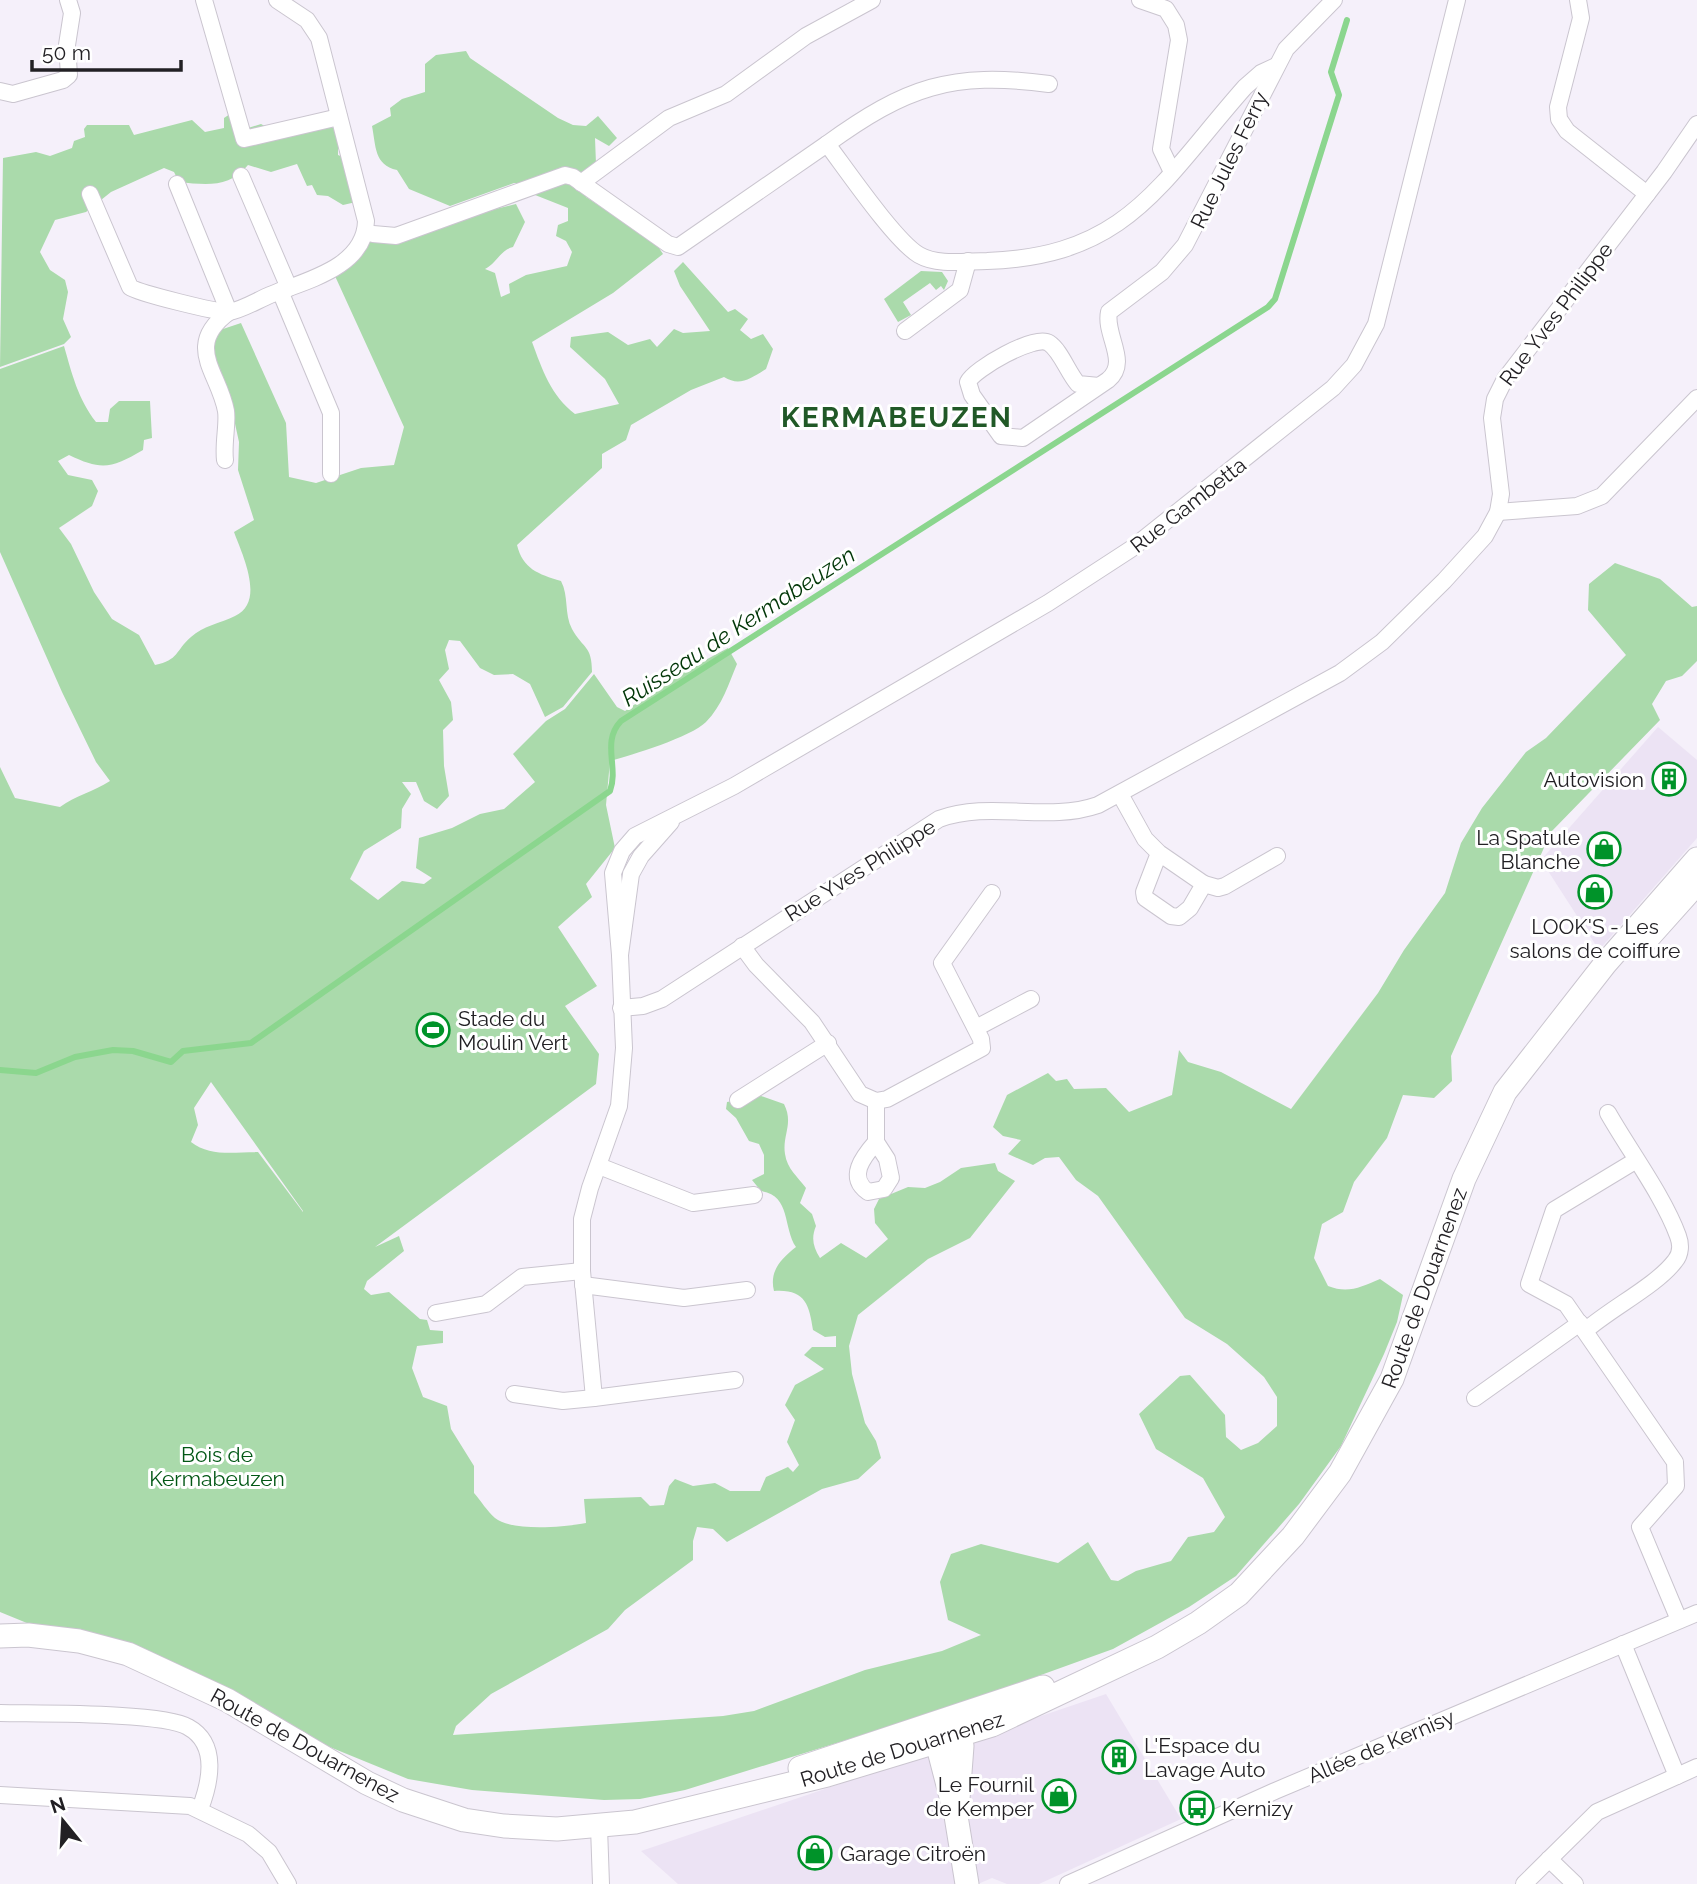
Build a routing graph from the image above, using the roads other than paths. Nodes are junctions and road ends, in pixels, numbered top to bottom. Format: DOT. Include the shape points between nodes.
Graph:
graph roads {
  1 [pos="68,0"];
  2 [pos="204,0"];
  3 [pos="277,0"];
  4 [pos="872,0"];
  5 [pos="1140,0"];
  6 [pos="1334,0"];
  7 [pos="1457,0"];
  8 [pos="1578,0"];
  9 [pos="1276,66"];
  10 [pos="1049,84"];
  11 [pos="0,91"];
  12 [pos="339,117"];
  13 [pos="1697,124"];
  14 [pos="827,144"];
  15 [pos="1172,172"];
  16 [pos="241,176"];
  17 [pos="581,183"];
  18 [pos="177,184"];
  19 [pos="90,194"];
  20 [pos="1647,194"];
  21 [pos="369,233"];
  22 [pos="968,261"];
  23 [pos="285,289"];
  24 [pos="229,312"];
  25 [pos="905,331"];
  26 [pos="1099,386"];
  27 [pos="1697,398"];
  28 [pos="225,460"];
  29 [pos="331,474"];
  30 [pos="1498,512"];
  31 [pos="1120,794"];
  32 [pos="678,815"];
  33 [pos="1159,853"];
  34 [pos="1276,856"];
  35 [pos="1697,859"];
  36 [pos="1697,883"];
  37 [pos="1204,884"];
  38 [pos="992,893"];
  39 [pos="742,946"];
  40 [pos="620,955"];
  41 [pos="1031,999"];
  42 [pos="621,1008"];
  43 [pos="1567,1014"];
  44 [pos="976,1028"];
  45 [pos="828,1043"];
  46 [pos="738,1100"];
  47 [pos="876,1101"];
  48 [pos="1608,1113"];
  49 [pos="876,1142"];
  50 [pos="1635,1161"];
  51 [pos="599,1166"];
  52 [pos="754,1195"];
  53 [pos="582,1278"];
  54 [pos="747,1290"];
  55 [pos="436,1314"];
  56 [pos="1582,1327"];
  57 [pos="735,1380"];
  58 [pos="514,1394"];
  59 [pos="594,1398"];
  60 [pos="1475,1398"];
  61 [pos="1697,1613"];
  62 [pos="1679,1620"];
  63 [pos="0,1636"];
  64 [pos="1623,1644"];
  65 [pos="1139,1655"];
  66 [pos="0,1713"];
  67 [pos="992,1725"];
  68 [pos="958,1726"];
  69 [pos="935,1733"];
  70 [pos="902,1753"];
  71 [pos="1697,1767"];
  72 [pos="1677,1776"];
  73 [pos="954,1777"];
  74 [pos="0,1796"];
  75 [pos="697,1808"];
  76 [pos="200,1810"];
  77 [pos="599,1827"];
  78 [pos="1549,1859"];
  79 [pos="969,1882"];
  80 [pos="1075,1882"];
  81 [pos="288,1884"];
  82 [pos="601,1884"];
  83 [pos="1524,1884"];
  84 [pos="1575,1884"];
  1 -- 11 [label="street" via="72,13 67,78 13,94"];
  2 -- 12 [label="street" via="244,139"];
  3 -- 12 [label="street" via="315,29"];
  4 -- 17 [label="street" via="806,36 726,94 669,118"];
  5 -- 15 [label="street" via="1166,9 1178,35 1161,149"];
  6 -- 9 [label="street, Rue Jules Ferry" via="1303,28"];
  7 -- 32 [label="street, Rue Gambetta" via="1376,324 1346,375 1257,451 1110,564"];
  8 -- 20 [label="street" via="1581,18 1558,107 1559,119 1567,131"];
  9 -- 15 [label="street" via="1252,80"];
  9 -- 26 [label="street, Rue Jules Ferry" via="1185,245 1162,272 1111,308 1108,329 1118,365 1115,375"];
  10 -- 14 [label="street" via="985,78 938,84 883,108"];
  12 -- 21 [label="street"];
  13 -- 20 [label="street, Rue Yves Philippe"];
  14 -- 17 [label="street" via="678,247"];
  14 -- 22 [label="street" via="917,254"];
  15 -- 22 [label="street" via="1132,214 1087,243 1029,258"];
  16 -- 23 [label="street"];
  17 -- 21 [label="street" via="569,175 552,178 396,236"];
  18 -- 24 [label="street"];
  19 -- 24 [label="street" via="130,287"];
  20 -- 30 [label="street, Rue Yves Philippe" via="1513,366 1499,391 1492,418 1501,494"];
  21 -- 23 [label="street" via="346,260"];
  22 -- 25 [label="street" via="960,290"];
  23 -- 24 [label="street"];
  23 -- 29 [label="street" via="331,413"];
  24 -- 28 [label="street" via="213,328 206,352 226,412"];
  26 -- 26 [label="street" via="1016,440 1001,436 968,382 971,374 1028,344 1043,341 1051,345 1078,384"];
  27 -- 30 [label="street" via="1595,500 1565,508"];
  30 -- 31 [label="street, Rue Yves Philippe" via="1485,536 1444,581 1363,658"];
  31 -- 33 [label="street"];
  31 -- 39 [label="street, Rue Yves Philippe" via="1083,810 976,810 939,819"];
  32 -- 40 [label="street, Rue Gambetta" via="631,874"];
  32 -- 40 [label="street, Rue Gambetta" via="645,829 627,843 615,866 612,885"];
  33 -- 37 [label="street"];
  33 -- 37 [label="street" via="1145,898 1171,916 1179,917 1190,908"];
  34 -- 37 [label="street" via="1224,886"];
  35 -- 43 [label="main road, Route de Douarnenez"];
  36 -- 43 [label="main road, Route de Douarnenez" via="1611,978"];
  38 -- 44 [label="street" via="942,963"];
  39 -- 42 [label="street, Rue Yves Philippe" via="662,999"];
  39 -- 45 [label="street"];
  40 -- 42 [label="street"];
  41 -- 44 [label="street"];
  42 -- 51 [label="street" via="624,1048 619,1106"];
  43 -- 65 [label="main road, Route de Douarnenez" via="1513,1080 1478,1144 1392,1379 1340,1473 1293,1536 1239,1594"];
  44 -- 47 [label="street" via="983,1045 978,1051 895,1096"];
  45 -- 46 [label="street"];
  45 -- 47 [label="street" via="859,1094"];
  47 -- 49 [label="street"];
  48 -- 50 [label="street"];
  50 -- 56 [label="street" via="1679,1238 1678,1259"];
  50 -- 56 [label="street" via="1554,1210 1548,1223 1529,1284 1559,1298"];
  51 -- 52 [label="street" via="693,1203"];
  51 -- 53 [label="street" via="582,1219"];
  53 -- 54 [label="street" via="684,1298"];
  53 -- 55 [label="street" via="522,1277 486,1304"];
  53 -- 59 [label="street"];
  56 -- 60 [label="street"];
  56 -- 62 [label="street" via="1678,1470 1676,1486 1640,1527"];
  57 -- 59 [label="street"];
  58 -- 59 [label="street" via="563,1401"];
  61 -- 62 [label="street, Allée de Kernisy"];
  62 -- 64 [label="street, Allée de Kernisy"];
  63 -- 77 [label="main road, Route de Douarnenez" via="79,1641 149,1662 246,1710 367,1783 432,1811 493,1825"];
  64 -- 72 [label="street"];
  64 -- 80 [label="street, Allée de Kernisy" via="1275,1791"];
  65 -- 67 [label="main road, Route de Douarnenez"];
  65 -- 68 [label="main road, Route de Douarnenez"];
  66 -- 76 [label="street" via="144,1719 188,1727 203,1743 211,1772"];
  67 -- 68 [label="main road, Route de Douarnenez"];
  67 -- 73 [label="main road"];
  68 -- 69 [label="main road, Route de Douarnenez"];
  68 -- 73 [label="main road"];
  69 -- 70 [label="main road, Route de Douarnenez"];
  69 -- 73 [label="main road"];
  69 -- 75 [label="main road, Route de Douarnenez" via="807,1765"];
  70 -- 73 [label="main road"];
  70 -- 75 [label="main road, Route de Douarnenez"];
  71 -- 72 [label="street"];
  72 -- 78 [label="street" via="1597,1812"];
  73 -- 79 [label="main road" via="956,1816"];
  74 -- 76 [label="street" via="172,1803"];
  75 -- 77 [label="main road, Route de Douarnenez"];
  76 -- 81 [label="street" via="248,1834 269,1852"];
  77 -- 82 [label="street"];
  78 -- 83 [label="street"];
  78 -- 84 [label="street"];
}
